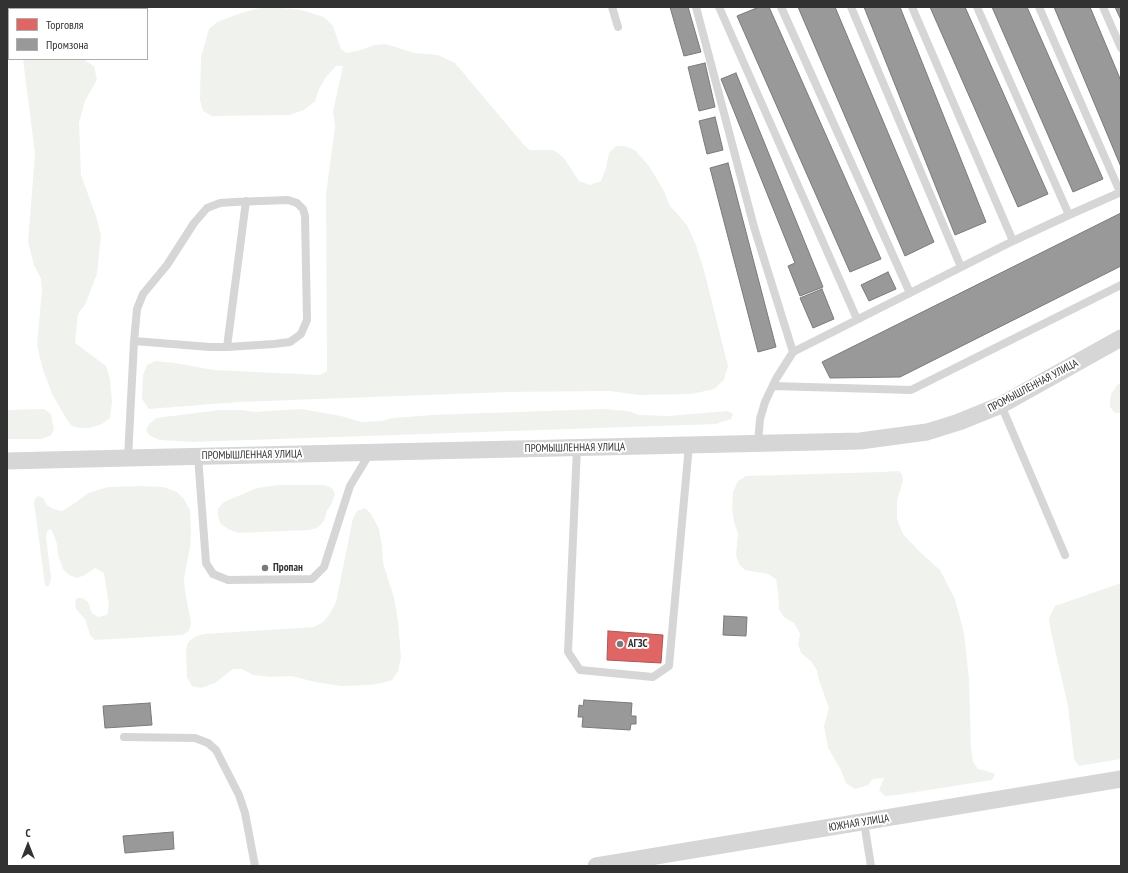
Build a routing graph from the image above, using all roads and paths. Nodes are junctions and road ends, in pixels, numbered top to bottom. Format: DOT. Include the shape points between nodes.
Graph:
graph roads {
  1 [pos="612,7"];
  2 [pos="696,7"];
  3 [pos="719,7"];
  4 [pos="781,7"];
  5 [pos="851,7"];
  6 [pos="912,7"];
  7 [pos="977,7"];
  8 [pos="1039,7"];
  9 [pos="1103,7"];
  10 [pos="618,27"];
  11 [pos="1121,48"];
  12 [pos="1121,192"];
  13 [pos="246,201"];
  14 [pos="1069,215"];
  15 [pos="1013,241"];
  16 [pos="961,267"];
  17 [pos="1121,285"];
  18 [pos="910,293"];
  19 [pos="857,319"];
  20 [pos="1121,338"];
  21 [pos="134,341"];
  22 [pos="227,347"];
  23 [pos="793,352"];
  24 [pos="773,386"];
  25 [pos="1001,405"];
  26 [pos="758,444"];
  27 [pos="689,445"];
  28 [pos="576,448"];
  29 [pos="370,452"];
  30 [pos="198,456"];
  31 [pos="128,458"];
  32 [pos="7,461"];
  33 [pos="1065,555"];
  34 [pos="124,737"];
  35 [pos="1121,779"];
  36 [pos="864,822"];
  37 [pos="254,866"];
  38 [pos="596,866"];
  39 [pos="871,866"];
  1 -- 10 [label="lane"];
  2 -- 23 [label="lane" via="754,227"];
  3 -- 19 [label="lane"];
  4 -- 18 [label="lane"];
  5 -- 16 [label="lane"];
  6 -- 15 [label="lane"];
  7 -- 14 [label="lane"];
  8 -- 12 [label="lane"];
  9 -- 11 [label="lane"];
  12 -- 14 [label="lane"];
  13 -- 21 [label="lane" via="220,203 207,208 194,223 168,264 143,294 137,309"];
  13 -- 22 [label="lane"];
  13 -- 22 [label="lane" via="288,200 297,203 303,209 307,320 301,334 290,342"];
  14 -- 15 [label="lane"];
  15 -- 16 [label="lane"];
  16 -- 18 [label="lane"];
  17 -- 24 [label="lane" via="912,390"];
  18 -- 19 [label="lane"];
  19 -- 23 [label="lane"];
  20 -- 25 [label="street, ПРОМЫШЛЕННАЯ УЛИЦА"];
  21 -- 22 [label="lane"];
  21 -- 31 [label="lane"];
  23 -- 24 [label="lane"];
  24 -- 26 [label="lane" via="760,419"];
  25 -- 26 [label="street, ПРОМЫШЛЕННАЯ УЛИЦА" via="959,422 921,433 860,441"];
  25 -- 33 [label="lane"];
  26 -- 27 [label="street, ПРОМЫШЛЕННАЯ УЛИЦА"];
  27 -- 28 [label="street, ПРОМЫШЛЕННАЯ УЛИЦА"];
  27 -- 28 [label="lane" via="669,666 653,677 580,670 568,652"];
  28 -- 29 [label="street, ПРОМЫШЛЕННАЯ УЛИЦА"];
  29 -- 30 [label="street, ПРОМЫШЛЕННАЯ УЛИЦА"];
  29 -- 30 [label="lane" via="350,486 324,567 312,579 228,580 213,574 206,563"];
  30 -- 31 [label="street, ПРОМЫШЛЕННАЯ УЛИЦА"];
  31 -- 32 [label="street, ПРОМЫШЛЕННАЯ УЛИЦА"];
  34 -- 37 [label="lane" via="195,738 208,743 216,750 239,795 245,813"];
  35 -- 36 [label="street, ЮЖНАЯ УЛИЦА"];
  36 -- 38 [label="street, ЮЖНАЯ УЛИЦА"];
  36 -- 39 [label="lane"];
}
